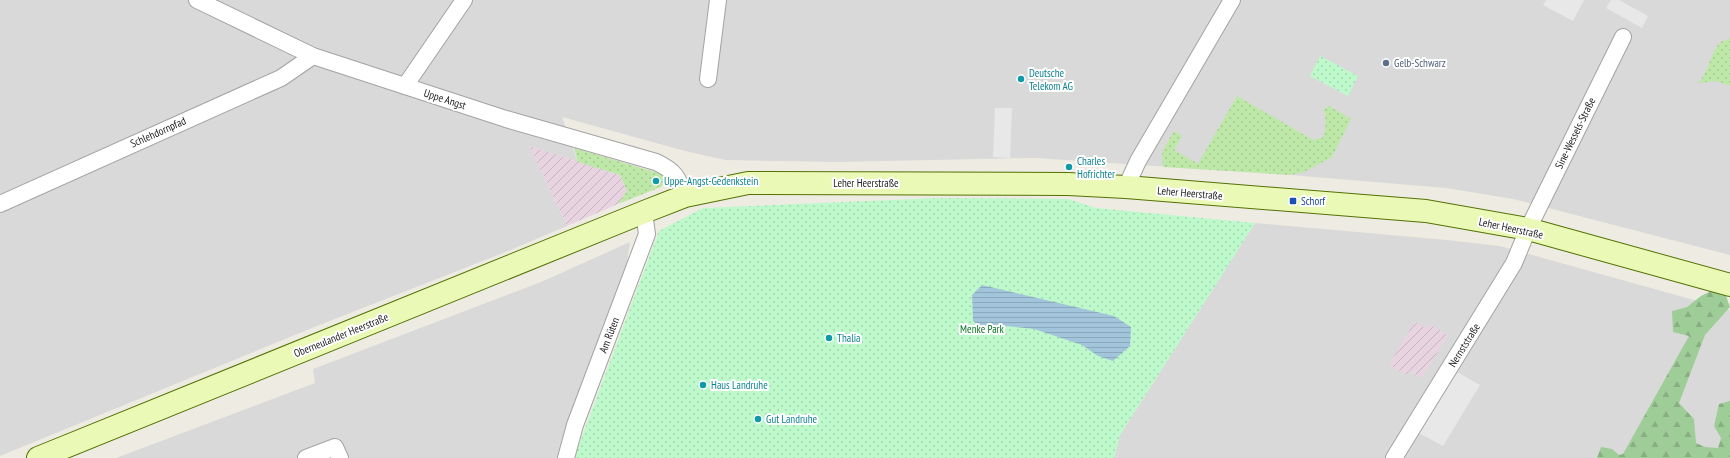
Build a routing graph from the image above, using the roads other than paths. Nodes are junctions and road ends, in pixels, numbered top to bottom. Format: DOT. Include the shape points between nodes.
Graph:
graph roads {
  1 [pos="197,0"];
  2 [pos="464,0"];
  3 [pos="718,0"];
  4 [pos="1232,0"];
  5 [pos="1623,37"];
  6 [pos="313,56"];
  7 [pos="708,79"];
  8 [pos="405,86"];
  9 [pos="1126,187"];
  10 [pos="685,196"];
  11 [pos="0,204"];
  12 [pos="644,212"];
  13 [pos="1528,229"];
  14 [pos="1730,285"];
  15 [pos="38,458"];
  16 [pos="306,458"];
  17 [pos="340,458"];
  18 [pos="566,458"];
  19 [pos="1394,458"];
  1 -- 6 [label="street, Uppe Angst"];
  2 -- 8 [label="street"];
  3 -- 7 [label="street"];
  4 -- 9 [label="street"];
  5 -- 13 [label="street, Sine-Wessels-Straße"];
  6 -- 8 [label="street, Uppe Angst"];
  6 -- 11 [label="street, Schlehdornpfad" via="281,78"];
  8 -- 10 [label="street, Uppe Angst" via="506,119 656,162 669,168 678,178"];
  9 -- 10 [label="main road, Leher Heerstraße" via="1068,184 756,183"];
  9 -- 13 [label="main road, Leher Heerstraße" via="1426,211"];
  10 -- 12 [label="main road, Leher Heerstraße"];
  12 -- 15 [label="main road, Oberneulander Heerstraße"];
  12 -- 18 [label="street, Am Rüten" via="647,234 575,425"];
  13 -- 14 [label="main road, Leher Heerstraße"];
  13 -- 19 [label="street, Nernststraße" via="1514,262"];
  16 -- 17 [label="street" via="335,447"];
}
